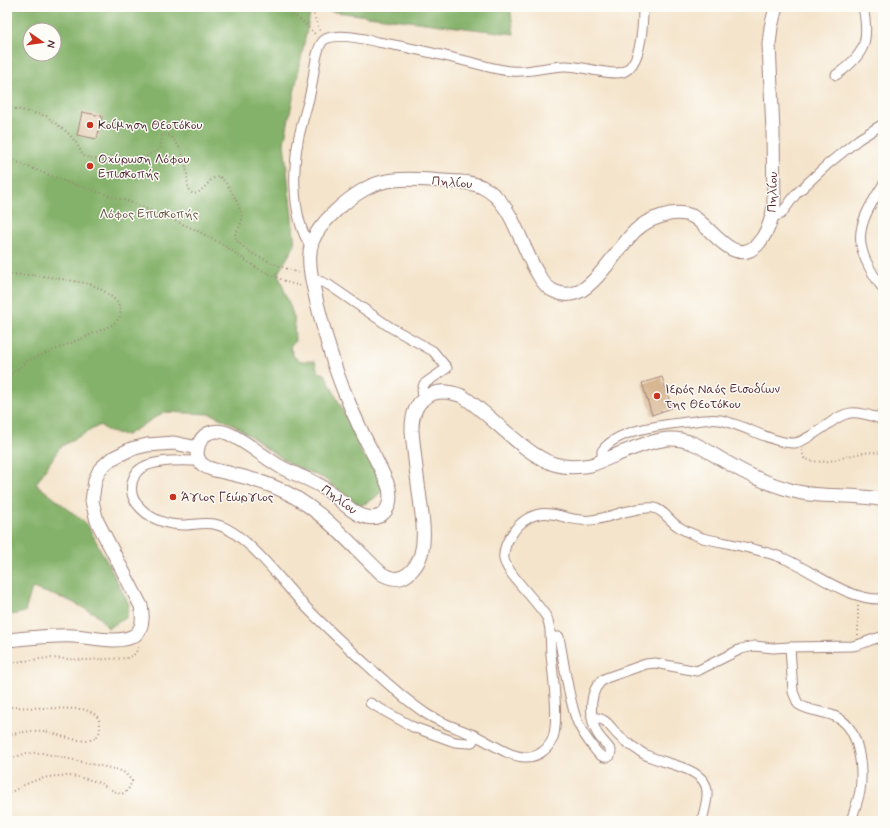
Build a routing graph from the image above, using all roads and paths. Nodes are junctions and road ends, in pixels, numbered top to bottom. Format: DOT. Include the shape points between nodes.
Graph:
graph roads {
  1 [pos="279,7"];
  2 [pos="311,7"];
  3 [pos="643,7"];
  4 [pos="776,7"];
  5 [pos="862,7"];
  6 [pos="323,41"];
  7 [pos="836,75"];
  8 [pos="7,107"];
  9 [pos="883,124"];
  10 [pos="7,158"];
  11 [pos="883,185"];
  12 [pos="772,217"];
  13 [pos="311,247"];
  14 [pos="7,274"];
  15 [pos="313,284"];
  16 [pos="883,289"];
  17 [pos="7,378"];
  18 [pos="424,399"];
  19 [pos="883,420"];
  20 [pos="802,441"];
  21 [pos="883,453"];
  22 [pos="198,454"];
  23 [pos="602,461"];
  24 [pos="883,500"];
  25 [pos="858,596"];
  26 [pos="883,599"];
  27 [pos="136,634"];
  28 [pos="550,637"];
  29 [pos="883,638"];
  30 [pos="7,640"];
  31 [pos="857,646"];
  32 [pos="790,647"];
  33 [pos="7,663"];
  34 [pos="370,703"];
  35 [pos="7,707"];
  36 [pos="592,717"];
  37 [pos="7,735"];
  38 [pos="476,736"];
  39 [pos="7,760"];
  40 [pos="7,795"];
  41 [pos="702,821"];
  42 [pos="851,821"];
  1 -- 6 [label="path" via="302,21"];
  2 -- 6 [label="path"];
  3 -- 6 [label="street" via="638,52 630,67 621,73 563,66 509,71 362,39 341,37"];
  4 -- 12 [label="main road, Πηλίου" via="769,44 774,168"];
  5 -- 7 [label="street" via="866,32 863,45 854,61"];
  6 -- 13 [label="street" via="318,50 299,136 295,167 298,218"];
  8 -- 15 [label="path" via="46,116 68,133 83,156 110,162 146,156 160,149 163,134 170,136 183,156 190,192 199,193 214,177 218,176 224,180 241,212 242,218 235,235 237,241 266,261"];
  9 -- 12 [label="street" via="828,164 796,194 781,214"];
  10 -- 15 [label="path" via="66,182 130,202 194,229 257,268 289,283"];
  11 -- 16 [label="street" via="867,212 860,234 866,263"];
  12 -- 13 [label="main road, Πηλίου" via="768,230 760,241 754,248 744,252 728,247 702,223 688,215 673,213 655,218 635,231 588,286 579,292 569,294 556,292 544,283 529,258 505,206 497,196 473,184 405,179 376,184 359,192 333,215 317,234"];
  13 -- 15 [label="main road, Πηλίου"];
  14 -- 17 [label="path" via="43,276 92,284 113,298 121,310 119,319 112,325 27,361"];
  15 -- 18 [label="street" via="334,288 390,327 432,351 447,368 424,384"];
  15 -- 22 [label="main road, Πηλίου" via="329,349 341,384 389,488 389,507 379,515 360,515 324,488 281,467 232,435 223,432 210,432 202,438"];
  18 -- 22 [label="main road, Πηλίου" via="417,408 412,426 422,522 422,549 418,563 408,574 400,578 382,574 328,522 294,496 258,482 208,468"];
  18 -- 23 [label="main road" via="439,391 462,396 529,449 554,464 582,467"];
  19 -- 20 [label="street" via="859,412 848,413"];
  20 -- 21 [label="path" via="804,458 818,462 863,453"];
  20 -- 23 [label="street" via="789,442 720,420 704,420 651,426 631,432 607,445 602,451"];
  22 -- 27 [label="main road" via="174,443 131,449 111,459 100,469 95,480 92,495 97,521 141,606 141,624"];
  22 -- 38 [label="street" via="142,467 136,472 132,482 133,500 148,515 167,524 210,523 232,532 260,555 323,624 401,696 431,717"];
  23 -- 24 [label="main road" via="657,441 685,440 762,480 791,490"];
  25 -- 26 [label="street"];
  25 -- 28 [label="street" via="782,558 759,550 703,538 678,526 656,508 586,520 542,514 525,519 517,527 508,541 504,557 510,571 547,618"];
  25 -- 31 [label="path"];
  27 -- 30 [label="main road" via="114,639 74,636"];
  27 -- 33 [label="path" via="138,650 128,658 49,658"];
  28 -- 36 [label="street" via="559,637 578,724 598,753 609,757 610,748 598,735"];
  28 -- 38 [label="street" via="555,723 548,747 533,756 521,757"];
  29 -- 31 [label="street"];
  31 -- 32 [label="street"];
  32 -- 36 [label="street" via="745,648 697,671 655,663 606,678 594,691"];
  32 -- 42 [label="street" via="793,692 798,704 842,720 855,740 860,784"];
  34 -- 38 [label="street" via="413,727 448,739 464,743 472,742"];
  35 -- 37 [label="path" via="82,709 97,716 100,732 87,740 34,731"];
  36 -- 41 [label="street" via="604,720 619,736 638,750 691,771 703,780 707,793"];
  39 -- 40 [label="path" via="27,753 42,753 119,770 126,773 132,781 128,790 122,794 88,780 53,776 27,784"];
}
